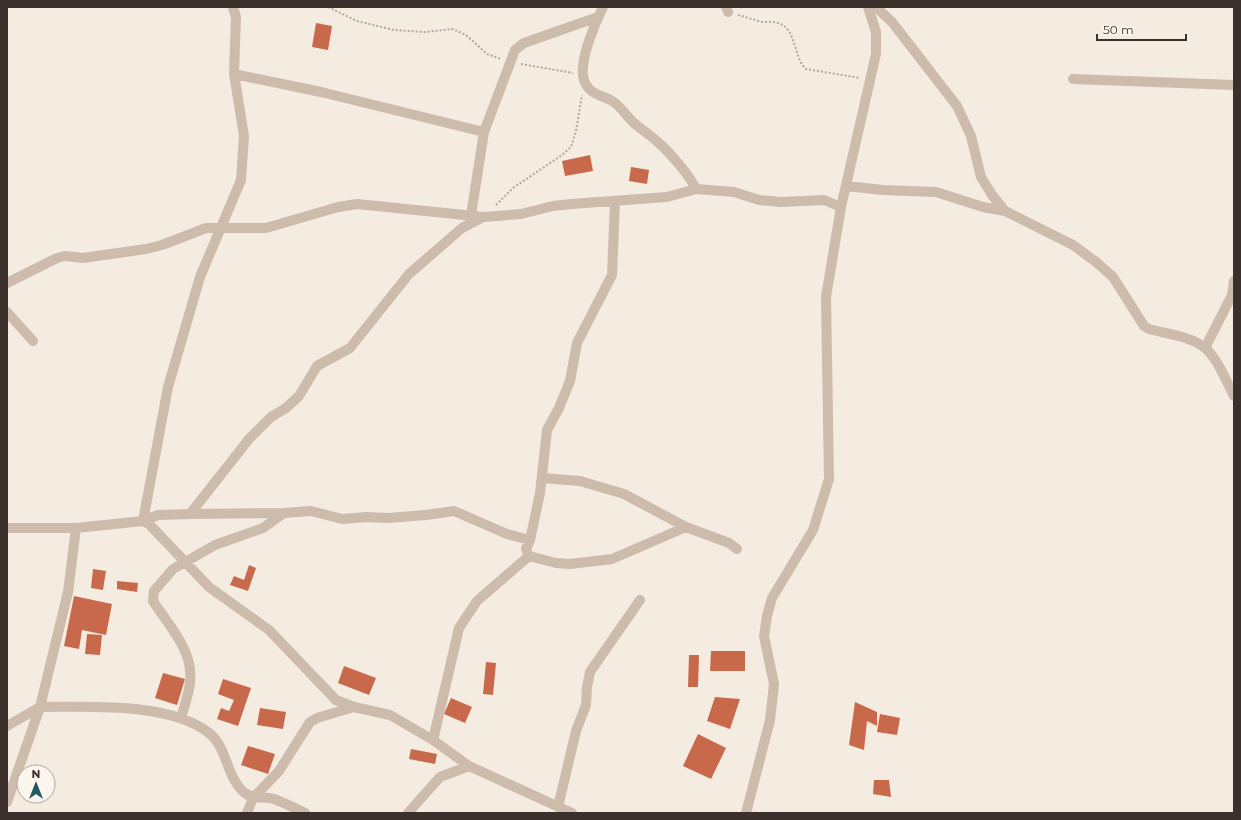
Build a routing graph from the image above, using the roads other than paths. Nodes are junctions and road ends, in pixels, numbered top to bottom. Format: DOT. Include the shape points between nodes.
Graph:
graph roads {
  1 [pos="233,7"];
  2 [pos="603,7"];
  3 [pos="868,7"];
  4 [pos="876,7"];
  5 [pos="598,17"];
  6 [pos="234,74"];
  7 [pos="1073,79"];
  8 [pos="1234,85"];
  9 [pos="484,132"];
  10 [pos="846,186"];
  11 [pos="696,190"];
  12 [pos="614,201"];
  13 [pos="841,207"];
  14 [pos="1005,211"];
  15 [pos="471,216"];
  16 [pos="484,217"];
  17 [pos="221,229"];
  18 [pos="1234,281"];
  19 [pos="7,283"];
  20 [pos="1233,295"];
  21 [pos="7,312"];
  22 [pos="33,341"];
  23 [pos="1205,348"];
  24 [pos="1234,396"];
  25 [pos="542,478"];
  26 [pos="284,513"];
  27 [pos="190,514"];
  28 [pos="143,521"];
  29 [pos="686,527"];
  30 [pos="7,528"];
  31 [pos="76,528"];
  32 [pos="530,540"];
  33 [pos="736,548"];
  34 [pos="530,556"];
  35 [pos="186,563"];
  36 [pos="640,600"];
  37 [pos="354,707"];
  38 [pos="40,708"];
  39 [pos="180,718"];
  40 [pos="7,726"];
  41 [pos="433,740"];
  42 [pos="469,766"];
  43 [pos="253,798"];
  44 [pos="7,802"];
  45 [pos="558,807"];
  46 [pos="247,813"];
  47 [pos="305,813"];
  48 [pos="408,813"];
  49 [pos="572,813"];
  50 [pos="746,813"];
  1 -- 6 [label="street" via="236,17"];
  2 -- 5 [label="street"];
  3 -- 10 [label="street" via="877,41 876,54"];
  4 -- 14 [label="street" via="892,22 957,106 971,136 981,177"];
  5 -- 9 [label="street" via="524,42 515,50"];
  5 -- 11 [label="street" via="584,61 583,78 593,93 613,101 633,122 661,144 692,179"];
  6 -- 9 [label="street" via="321,92"];
  6 -- 17 [label="street" via="244,126 244,147 240,180"];
  7 -- 8 [label="street"];
  9 -- 15 [label="street"];
  10 -- 13 [label="street"];
  10 -- 14 [label="street" via="936,192"];
  11 -- 12 [label="street" via="667,197"];
  11 -- 13 [label="street" via="734,192 759,200 781,202 824,200"];
  12 -- 16 [label="street" via="553,206 521,214"];
  12 -- 25 [label="street" via="612,275 577,343 570,381 560,408 547,430"];
  13 -- 50 [label="street" via="826,297 829,479 813,530 772,598 766,616 764,636 774,684 770,720"];
  14 -- 23 [label="street" via="1073,245 1096,262 1113,277 1144,326 1192,340"];
  15 -- 16 [label="street"];
  15 -- 17 [label="street" via="357,204 266,228"];
  16 -- 27 [label="street" via="462,228 409,274 350,348 317,366 299,396 286,408 270,417 249,439"];
  17 -- 19 [label="street" via="206,228 162,245 135,251 83,258 57,258"];
  17 -- 28 [label="street" via="200,277 168,387"];
  18 -- 20 [label="street"];
  20 -- 23 [label="street"];
  21 -- 22 [label="street"];
  23 -- 24 [label="street" via="1214,358"];
  25 -- 29 [label="street" via="580,480 624,494"];
  25 -- 32 [label="street"];
  26 -- 27 [label="street"];
  26 -- 32 [label="street" via="311,511 342,519 388,518 454,511 507,534"];
  26 -- 35 [label="street" via="263,528 215,545"];
  27 -- 28 [label="street" via="158,515"];
  28 -- 31 [label="street"];
  28 -- 35 [label="street" via="149,524"];
  29 -- 33 [label="street"];
  29 -- 34 [label="street" via="612,559 570,564"];
  30 -- 31 [label="street"];
  31 -- 38 [label="street" via="68,592"];
  32 -- 34 [label="street" via="526,549"];
  34 -- 41 [label="street" via="477,601 459,628"];
  35 -- 37 [label="street" via="216,594 269,630 330,695"];
  35 -- 39 [label="street" via="170,572 158,585 153,597 185,649 191,668 190,684"];
  36 -- 45 [label="street" via="590,672 586,705 576,730"];
  37 -- 41 [label="street" via="390,715"];
  37 -- 43 [label="street" via="310,722 279,771"];
  38 -- 39 [label="street" via="107,708 155,712"];
  38 -- 40 [label="street"];
  38 -- 44 [label="street"];
  39 -- 43 [label="street" via="210,734 221,749 236,783"];
  41 -- 42 [label="street"];
  42 -- 45 [label="street"];
  42 -- 48 [label="street" via="440,778"];
  43 -- 46 [label="street"];
  43 -- 47 [label="street" via="276,800"];
  45 -- 49 [label="street"];
}
